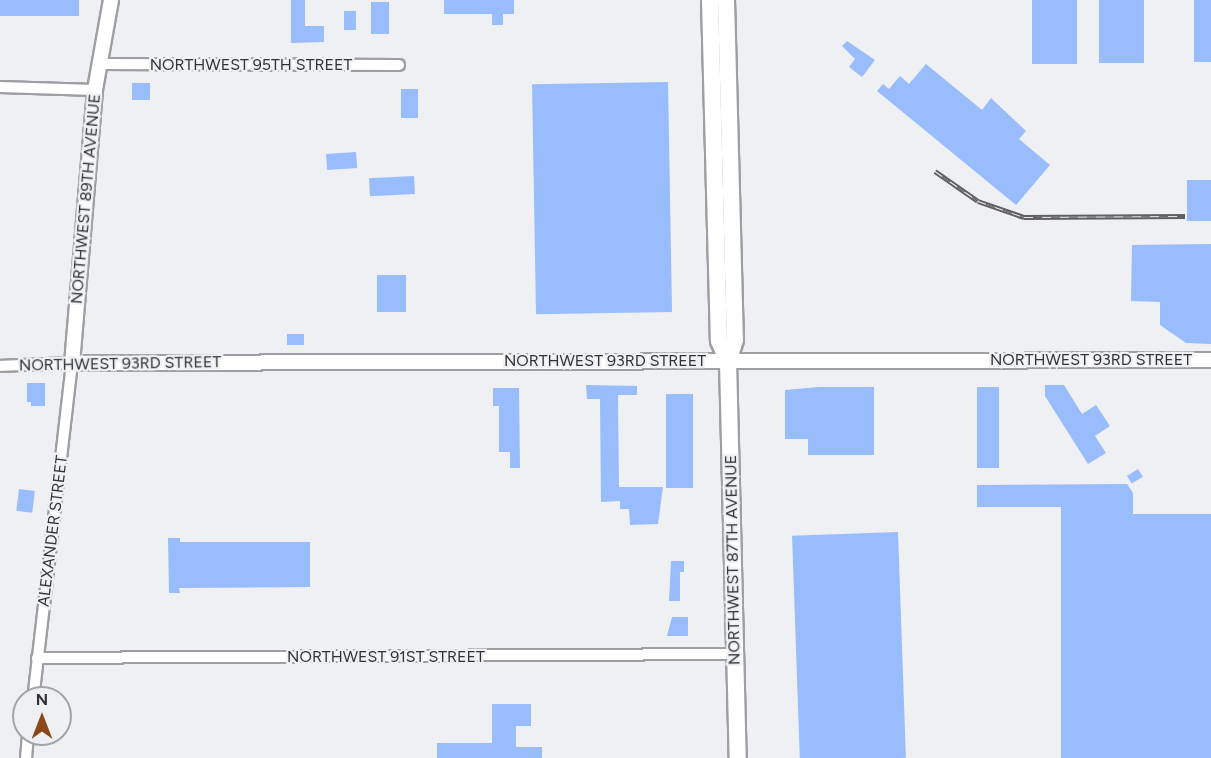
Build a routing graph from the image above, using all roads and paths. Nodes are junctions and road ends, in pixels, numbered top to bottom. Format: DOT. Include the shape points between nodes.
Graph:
graph roads {
  1 [pos="111,0"];
  2 [pos="710,0"];
  3 [pos="726,0"];
  4 [pos="102,64"];
  5 [pos="399,65"];
  6 [pos="0,87"];
  7 [pos="95,90"];
  8 [pos="1211,360"];
  9 [pos="728,361"];
  10 [pos="72,363"];
  11 [pos="0,366"];
  12 [pos="735,654"];
  13 [pos="37,658"];
  14 [pos="34,686"];
  15 [pos="738,758"];
  1 -- 4 [label="street, NORTHWEST 89TH AVENUE"];
  2 -- 9 [label="main road, NORTHWEST 87TH AVENUE" via="719,341"];
  3 -- 9 [label="main road, NORTHWEST 87TH AVENUE" via="735,340"];
  4 -- 5 [label="street, NORTHWEST 95TH STREET"];
  4 -- 7 [label="street, NORTHWEST 89TH AVENUE"];
  6 -- 7 [label="street"];
  7 -- 10 [label="street, NORTHWEST 89TH AVENUE"];
  8 -- 9 [label="street, NORTHWEST 93RD STREET"];
  9 -- 10 [label="street, NORTHWEST 93RD STREET"];
  9 -- 12 [label="main road, NORTHWEST 87TH AVENUE"];
  10 -- 11 [label="street, NORTHWEST 93RD STREET"];
  10 -- 13 [label="street, ALEXANDER STREET"];
  12 -- 13 [label="street, NORTHWEST 91ST STREET"];
  12 -- 15 [label="main road, NORTHWEST 87TH AVENUE"];
  13 -- 14 [label="street, ALEXANDER STREET"];
}
